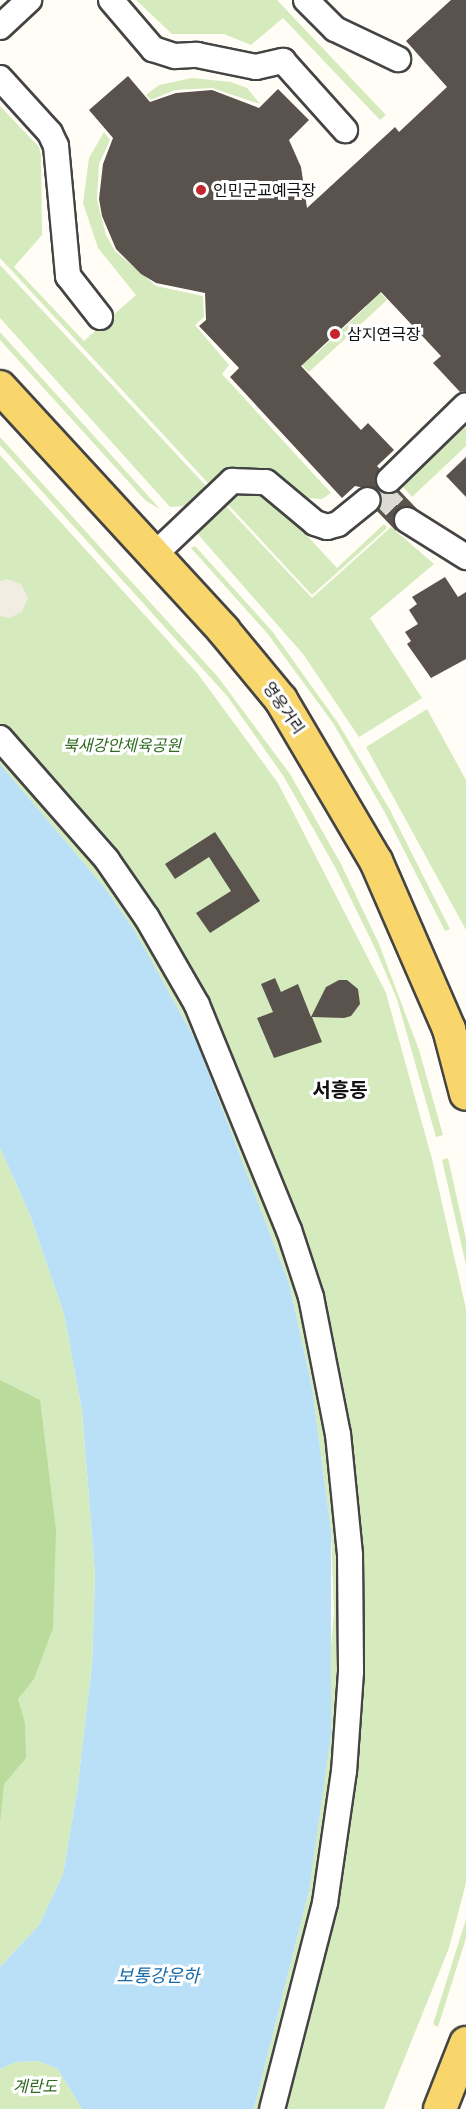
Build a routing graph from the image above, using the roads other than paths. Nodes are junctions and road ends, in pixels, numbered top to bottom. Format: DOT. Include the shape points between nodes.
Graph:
graph roads {
  1 [pos="29,0"];
  2 [pos="111,0"];
  3 [pos="306,0"];
  4 [pos="0,27"];
  5 [pos="398,59"];
  6 [pos="0,78"];
  7 [pos="345,130"];
  8 [pos="100,316"];
  9 [pos="0,387"];
  10 [pos="466,405"];
  11 [pos="389,480"];
  12 [pos="368,500"];
  13 [pos="407,520"];
  14 [pos="154,555"];
  15 [pos="466,556"];
  16 [pos="0,738"];
  17 [pos="457,1028"];
  18 [pos="466,1094"];
  19 [pos="466,2043"];
  20 [pos="272,2109"];
  21 [pos="440,2109"];
  1 -- 4 [label="street"];
  2 -- 7 [label="street" via="153,49 175,56 197,55 256,67 283,61"];
  3 -- 5 [label="street" via="335,29"];
  6 -- 8 [label="street" via="50,133 56,146 68,276"];
  9 -- 14 [label="main road, 영웅거리"];
  10 -- 11 [label="street"];
  12 -- 14 [label="street" via="338,524 327,526 315,523 266,482 232,481"];
  13 -- 15 [label="street"];
  14 -- 17 [label="main road, 영웅거리" via="281,700 376,861"];
  16 -- 20 [label="street" via="108,860 197,1005 290,1230 311,1297 338,1434 350,1555 351,1672 344,1772 325,1903"];
  17 -- 18 [label="main road, 영웅거리"];
  19 -- 21 [label="main road"];
}
